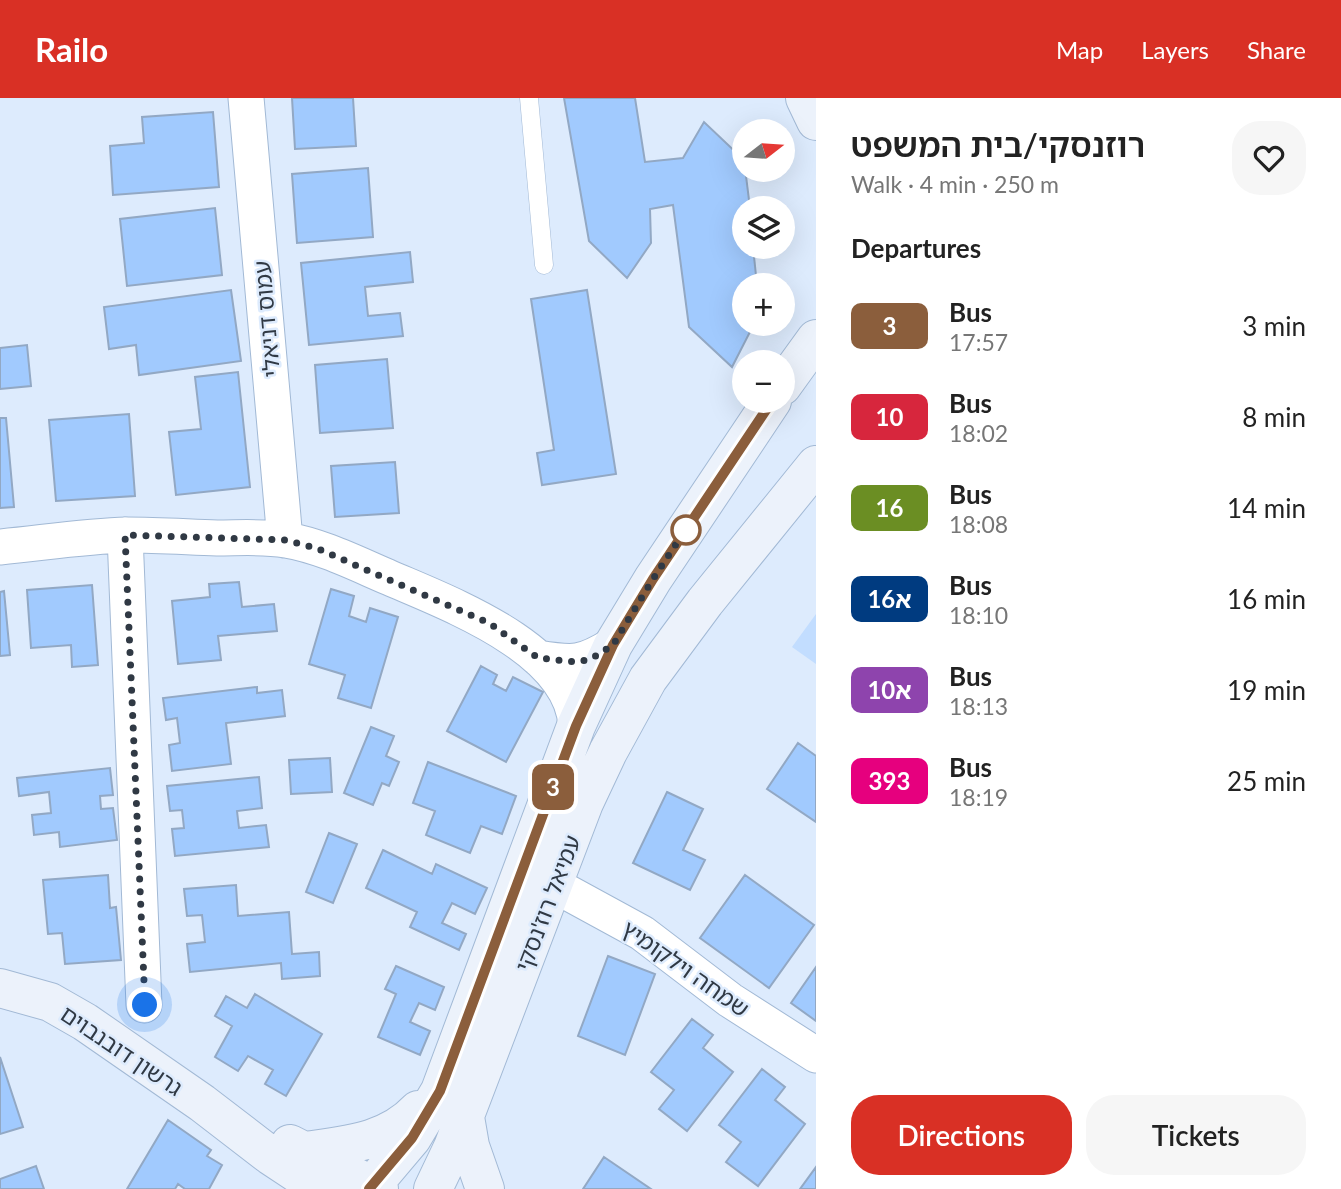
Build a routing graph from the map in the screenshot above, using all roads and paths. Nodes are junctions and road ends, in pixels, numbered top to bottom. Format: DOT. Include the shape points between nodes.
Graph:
graph roads {
  1 [pos="246,98"];
  2 [pos="529,98"];
  3 [pos="806,98"];
  4 [pos="816,105"];
  5 [pos="816,121"];
  6 [pos="544,265"];
  7 [pos="816,339"];
  8 [pos="795,368"];
  9 [pos="764,413"];
  10 [pos="816,465"];
  11 [pos="125,535"];
  12 [pos="285,540"];
  13 [pos="0,547"];
  14 [pos="613,645"];
  15 [pos="538,658"];
  16 [pos="576,726"];
  17 [pos="554,885"];
  18 [pos="0,988"];
  19 [pos="145,1005"];
  20 [pos="816,1055"];
  21 [pos="448,1073"];
  22 [pos="465,1117"];
  23 [pos="288,1166"];
  24 [pos="374,1188"];
  25 [pos="321,1189"];
  26 [pos="433,1189"];
  27 [pos="485,1189"];
  1 -- 12 [label="street, עמוס דניאלי"];
  2 -- 6 [label="lane"];
  3 -- 4 [label="street"];
  3 -- 5 [label="street"];
  7 -- 8 [label="street"];
  9 -- 14 [label="street, עמיאל רוז'נסקי"];
  10 -- 17 [label="street, עמיאל רוז'נסקי" via="648,679 584,803"];
  11 -- 12 [label="street"];
  11 -- 13 [label="street"];
  11 -- 19 [label="street"];
  12 -- 15 [label="street" via="316,548 458,608 489,623"];
  14 -- 15 [label="street" via="577,662"];
  14 -- 16 [label="street, עמיאל רוז'נסקי"];
  15 -- 16 [label="street" via="568,695"];
  16 -- 21 [label="street, עמיאל רוז'נסקי"];
  17 -- 20 [label="street, שמחה וילקומיץ" via="642,933 730,1000"];
  17 -- 22 [label="street, עמיאל רוז'נסקי"];
  18 -- 23 [label="street, גרשון דובנבוים" via="50,1002 85,1022"];
  21 -- 23 [label="street" via="394,1130"];
  21 -- 24 [label="street, עמיאל רוז'נסקי" via="429,1113"];
  22 -- 26 [label="street, עמיאל רוז'נסקי"];
  22 -- 27 [label="street"];
  23 -- 24 [label="street, גרשון דובנבוים"];
  23 -- 25 [label="street, גרשון דובנבוים"];
}
